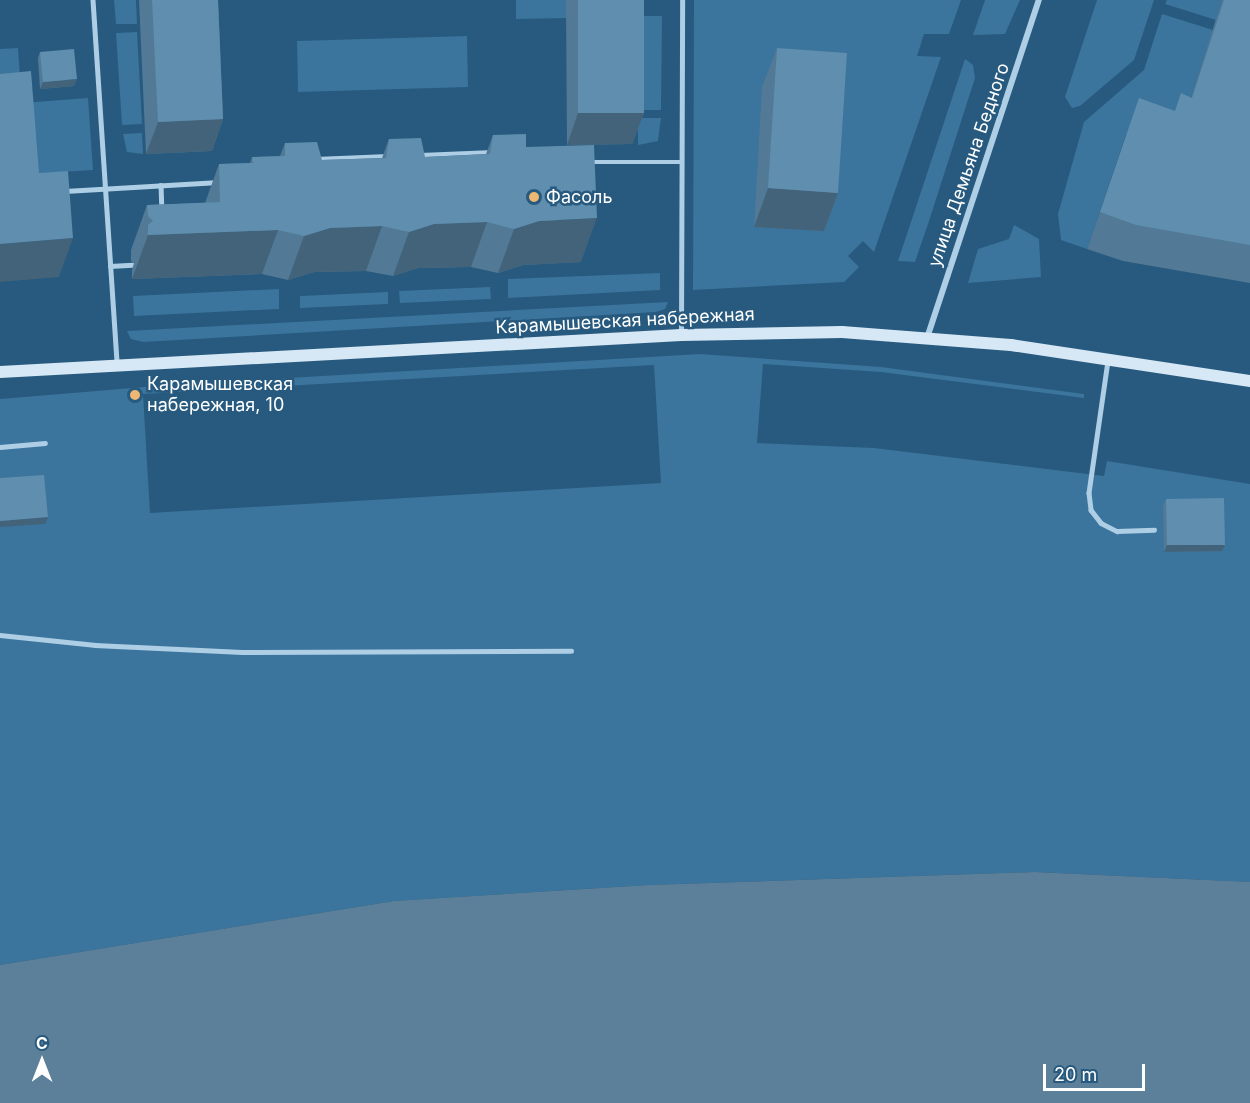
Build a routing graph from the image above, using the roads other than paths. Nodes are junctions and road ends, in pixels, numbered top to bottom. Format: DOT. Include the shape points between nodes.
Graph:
graph roads {
  1 [pos="93,0"];
  2 [pos="682,0"];
  3 [pos="1039,0"];
  4 [pos="501,153"];
  5 [pos="408,155"];
  6 [pos="396,156"];
  7 [pos="302,159"];
  8 [pos="580,162"];
  9 [pos="681,162"];
  10 [pos="228,181"];
  11 [pos="161,185"];
  12 [pos="105,189"];
  13 [pos="62,191"];
  14 [pos="162,218"];
  15 [pos="132,265"];
  16 [pos="110,266"];
  17 [pos="681,335"];
  18 [pos="927,339"];
  19 [pos="1108,361"];
  20 [pos="117,364"];
  21 [pos="0,372"];
  22 [pos="1250,381"];
  23 [pos="45,443"];
  24 [pos="0,447"];
  25 [pos="1154,530"];
  26 [pos="0,635"];
  27 [pos="572,651"];
  1 -- 12 [label="lane"];
  2 -- 9 [label="lane"];
  3 -- 18 [label="street, улица Демьяна Бедного"];
  4 -- 5 [label="lane"];
  6 -- 7 [label="lane"];
  8 -- 9 [label="lane"];
  9 -- 17 [label="lane"];
  10 -- 11 [label="lane"];
  11 -- 12 [label="lane"];
  11 -- 14 [label="lane"];
  12 -- 13 [label="lane"];
  12 -- 16 [label="lane"];
  15 -- 16 [label="lane"];
  16 -- 20 [label="lane"];
  17 -- 18 [label="street, Карамышевская набережная" via="842,332"];
  17 -- 20 [label="street, Карамышевская набережная"];
  18 -- 19 [label="street, Карамышевская набережная" via="1011,345"];
  19 -- 22 [label="street, Карамышевская набережная"];
  19 -- 25 [label="lane" via="1089,493 1090,510 1101,523 1117,531"];
  20 -- 21 [label="street, Карамышевская набережная"];
  23 -- 24 [label="lane"];
  26 -- 27 [label="lane" via="95,645 242,652"];
}
